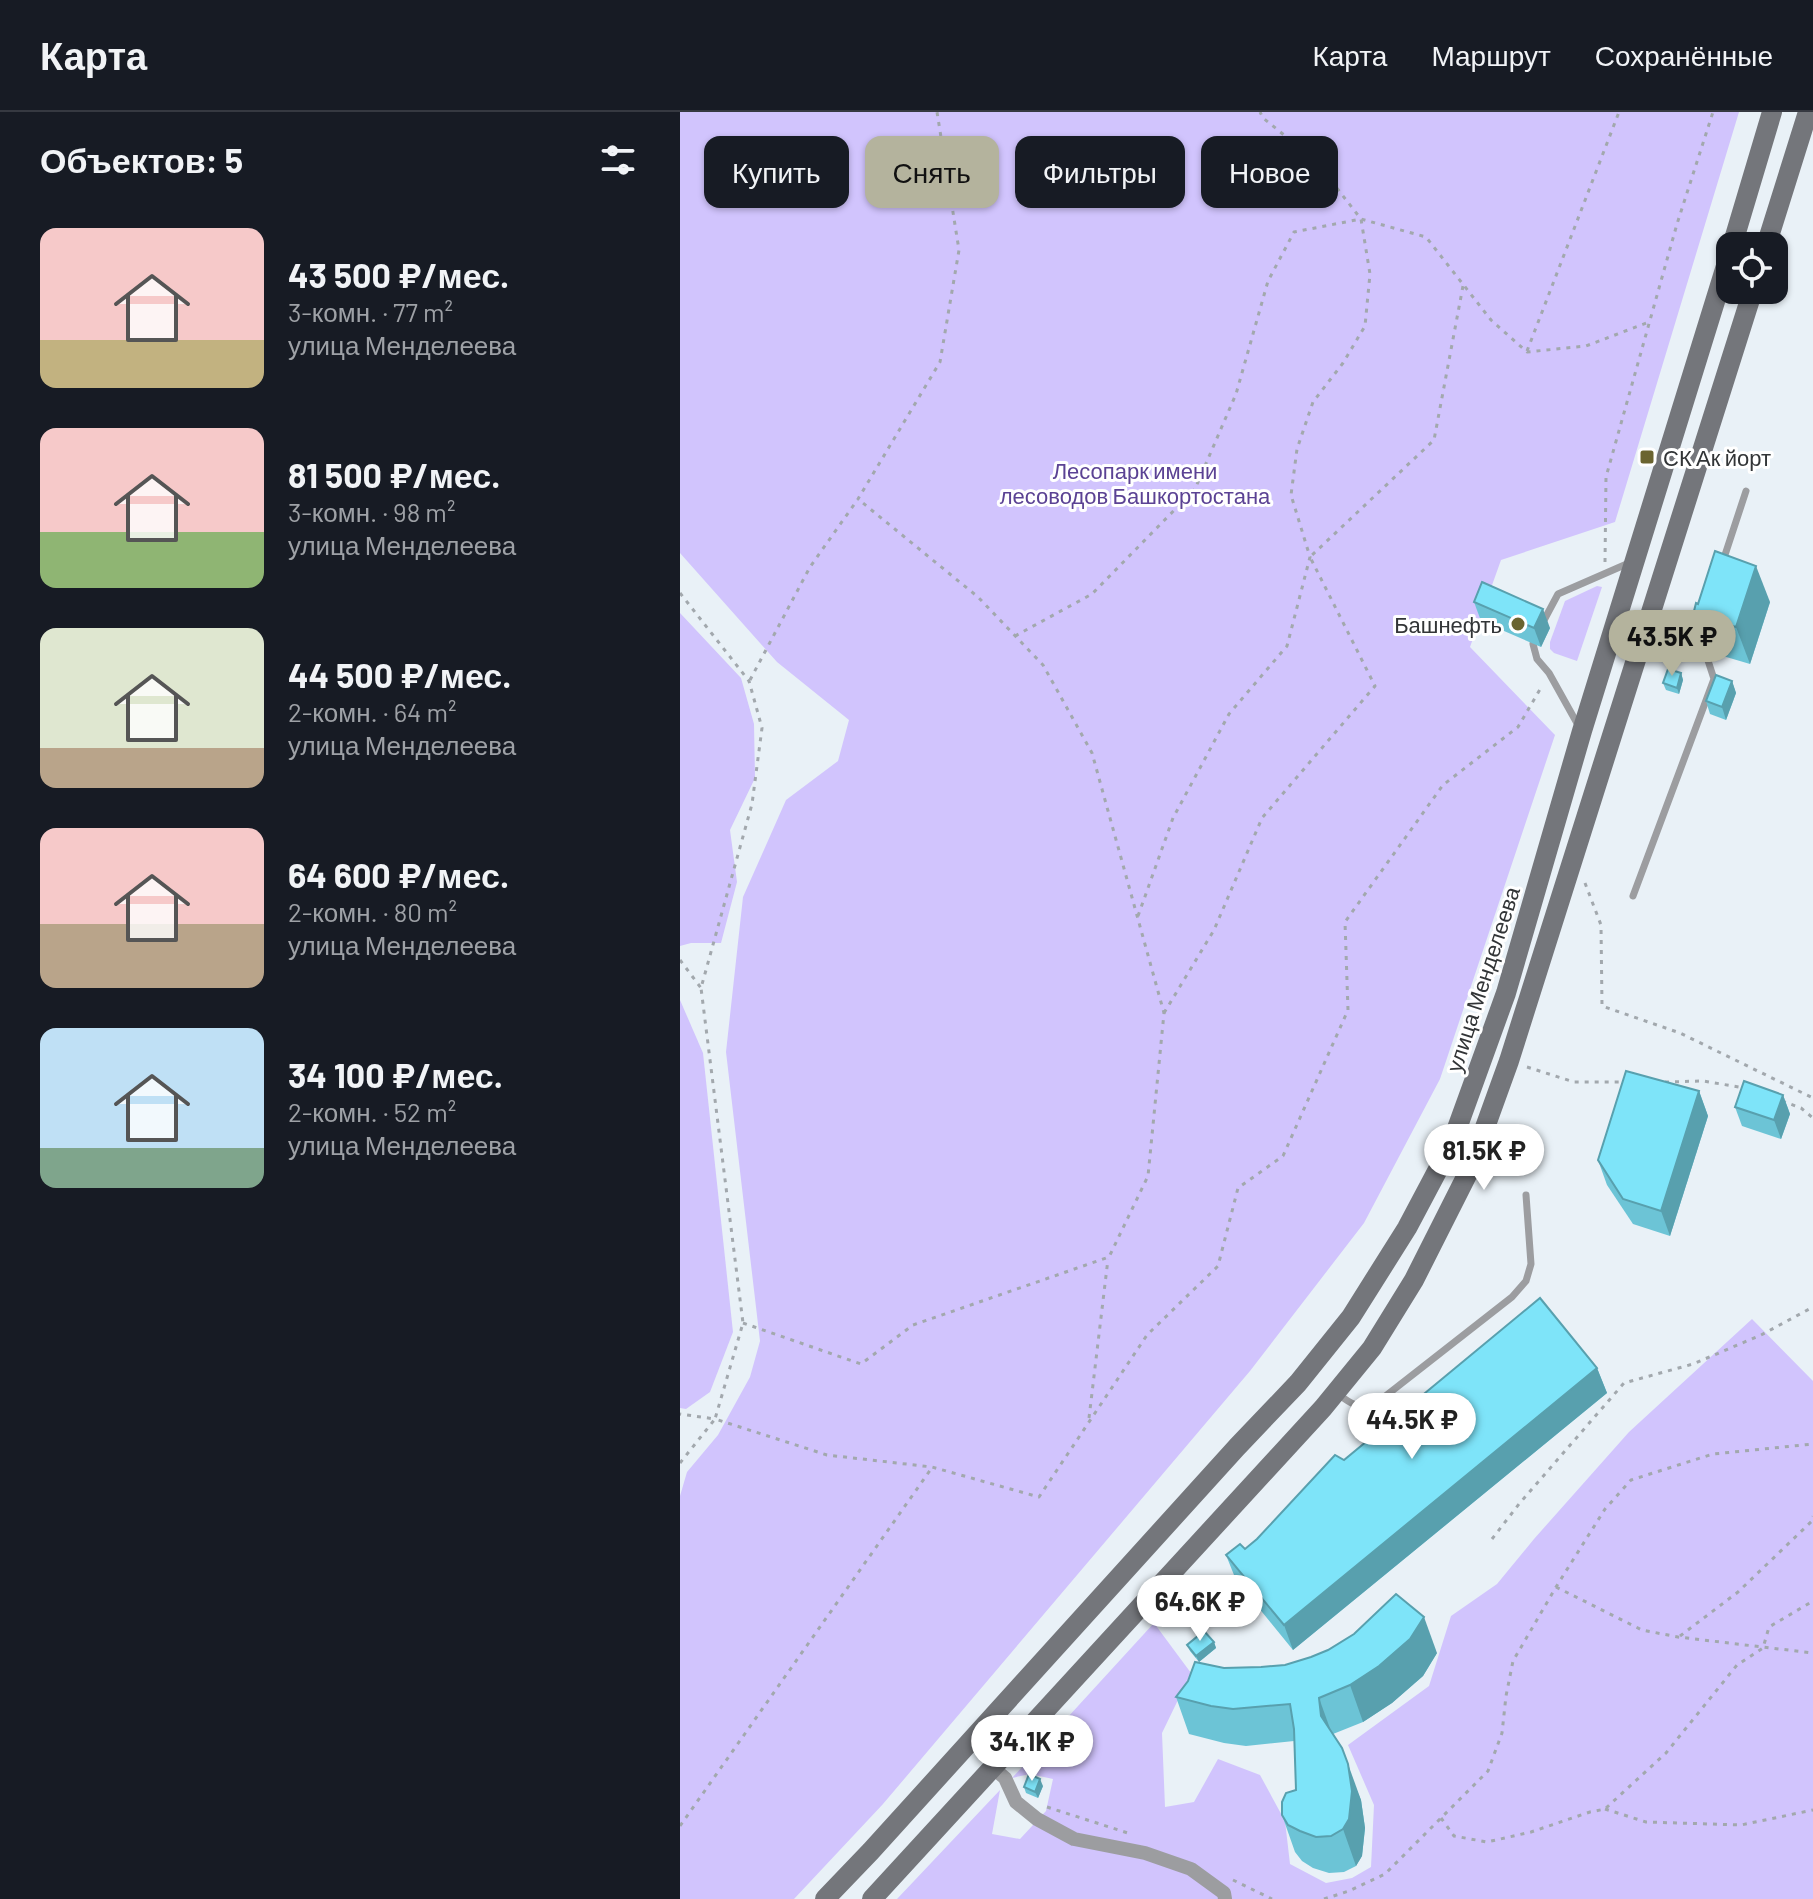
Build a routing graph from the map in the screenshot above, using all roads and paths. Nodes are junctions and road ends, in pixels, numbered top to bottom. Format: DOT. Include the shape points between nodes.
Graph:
graph roads {
  1 [pos="937,112"];
  2 [pos="1260,112"];
  3 [pos="1619,112"];
  4 [pos="1713,112"];
  5 [pos="1772,112"];
  6 [pos="1808,112"];
  7 [pos="1361,219"];
  8 [pos="1736,232"];
  9 [pos="1770,232"];
  10 [pos="1464,285"];
  11 [pos="1716,298"];
  12 [pos="1749,304"];
  13 [pos="1649,322"];
  14 [pos="1527,352"];
  15 [pos="1746,491"];
  16 [pos="858,499"];
  17 [pos="1310,557"];
  18 [pos="1635,560"];
  19 [pos="1605,574"];
  20 [pos="1718,576"];
  21 [pos="680,593"];
  22 [pos="1704,619"];
  23 [pos="1542,624"];
  24 [pos="1015,636"];
  25 [pos="1533,644"];
  26 [pos="1549,673"];
  27 [pos="749,681"];
  28 [pos="1582,731"];
  29 [pos="1578,890"];
  30 [pos="1633,896"];
  31 [pos="1138,916"];
  32 [pos="680,960"];
  33 [pos="701,988"];
  34 [pos="1164,1013"];
  35 [pos="1509,1061"];
  36 [pos="1631,1082"];
  37 [pos="1659,1082"];
  38 [pos="1748,1089"];
  39 [pos="1775,1098"];
  40 [pos="1813,1098"];
  41 [pos="1813,1118"];
  42 [pos="1526,1195"];
  43 [pos="1109,1257"];
  44 [pos="1813,1307"];
  45 [pos="743,1323"];
  46 [pos="1336,1392"];
  47 [pos="680,1414"];
  48 [pos="715,1419"];
  49 [pos="1089,1422"];
  50 [pos="1813,1444"];
  51 [pos="680,1463"];
  52 [pos="932,1467"];
  53 [pos="1813,1516"];
  54 [pos="1492,1539"];
  55 [pos="1556,1587"];
  56 [pos="1813,1601"];
  57 [pos="1678,1637"];
  58 [pos="1763,1648"];
  59 [pos="1813,1653"];
  60 [pos="992,1767"];
  61 [pos="1605,1809"];
  62 [pos="1813,1810"];
  63 [pos="1441,1818"];
  64 [pos="680,1826"];
  65 [pos="825,1899"];
  66 [pos="872,1899"];
  67 [pos="1225,1899"];
  68 [pos="1324,1899"];
  1 -- 16 [label="path" via="959,250 940,362"];
  2 -- 7 [label="path" via="1315,160"];
  3 -- 14 [label="path"];
  4 -- 13 [label="path"];
  5 -- 8 [label="main road"];
  6 -- 9 [label="main road"];
  7 -- 10 [label="path" via="1426,237"];
  7 -- 17 [label="path" via="1370,274 1365,326 1313,402 1297,449 1291,495"];
  7 -- 24 [label="path" via="1294,232 1268,281 1236,394 1195,489 1092,594"];
  10 -- 14 [label="path" via="1491,320"];
  10 -- 17 [label="path" via="1434,440"];
  11 -- 18 [label="main road, улица Менделеева"];
  12 -- 35 [label="main road"];
  13 -- 14 [label="path" via="1586,346"];
  13 -- 19 [label="path" via="1606,477"];
  15 -- 20 [label="lane"];
  16 -- 24 [label="path" via="978,597"];
  16 -- 27 [label="path" via="810,567"];
  17 -- 31 [label="path" via="1287,646 1229,714 1173,818"];
  17 -- 34 [label="path" via="1375,686 1262,818 1214,930"];
  18 -- 19 [label="lane"];
  18 -- 28 [label="main road, улица Менделеева"];
  19 -- 23 [label="lane" via="1558,594"];
  21 -- 27 [label="path"];
  22 -- 30 [label="lane" via="1699,633 1714,679"];
  24 -- 31 [label="path" via="1043,665 1092,753"];
  25 -- 26 [label="lane"];
  26 -- 28 [label="lane"];
  26 -- 49 [label="path" via="1518,727 1443,785 1345,922 1348,1010 1283,1156 1238,1188 1218,1266 1147,1335"];
  27 -- 33 [label="path" via="762,728 752,804"];
  28 -- 65 [label="main road, улица Менделеева" via="1506,993 1451,1145 1351,1317 1298,1383"];
  29 -- 40 [label="path" via="1582,875 1601,925 1602,1006 1680,1033"];
  31 -- 34 [label="path"];
  32 -- 33 [label="path"];
  33 -- 45 [label="path"];
  34 -- 43 [label="path" via="1148,1176"];
  35 -- 36 [label="path" via="1574,1082"];
  35 -- 46 [label="main road" via="1470,1169 1414,1280 1372,1348"];
  37 -- 38 [label="path" via="1703,1081"];
  39 -- 41 [label="path"];
  42 -- 46 [label="lane" via="1531,1264 1526,1281 1512,1297 1374,1405 1362,1407"];
  43 -- 45 [label="path" via="913,1325 861,1364"];
  43 -- 49 [label="path"];
  44 -- 54 [label="path" via="1693,1364 1624,1383"];
  45 -- 48 [label="path"];
  46 -- 60 [label="main road"];
  47 -- 48 [label="path"];
  48 -- 51 [label="path"];
  48 -- 52 [label="path" via="827,1455"];
  49 -- 52 [label="path" via="1039,1497"];
  50 -- 55 [label="path" via="1713,1454 1631,1480 1605,1509"];
  52 -- 64 [label="path"];
  53 -- 57 [label="path" via="1738,1592"];
  55 -- 57 [label="path" via="1642,1630"];
  55 -- 63 [label="path" via="1513,1661 1502,1733 1488,1771"];
  56 -- 58 [label="path" via="1769,1627"];
  57 -- 58 [label="path"];
  58 -- 59 [label="path"];
  58 -- 61 [label="path" via="1737,1665 1666,1753"];
  60 -- 66 [label="main road"];
  60 -- 67 [label="street" via="1005,1778 1016,1802 1037,1819 1074,1839 1145,1853 1191,1869"];
  61 -- 62 [label="path" via="1646,1822 1741,1825"];
  61 -- 63 [label="path" via="1487,1842 1454,1836"];
  63 -- 68 [label="path" via="1385,1874"];
}
